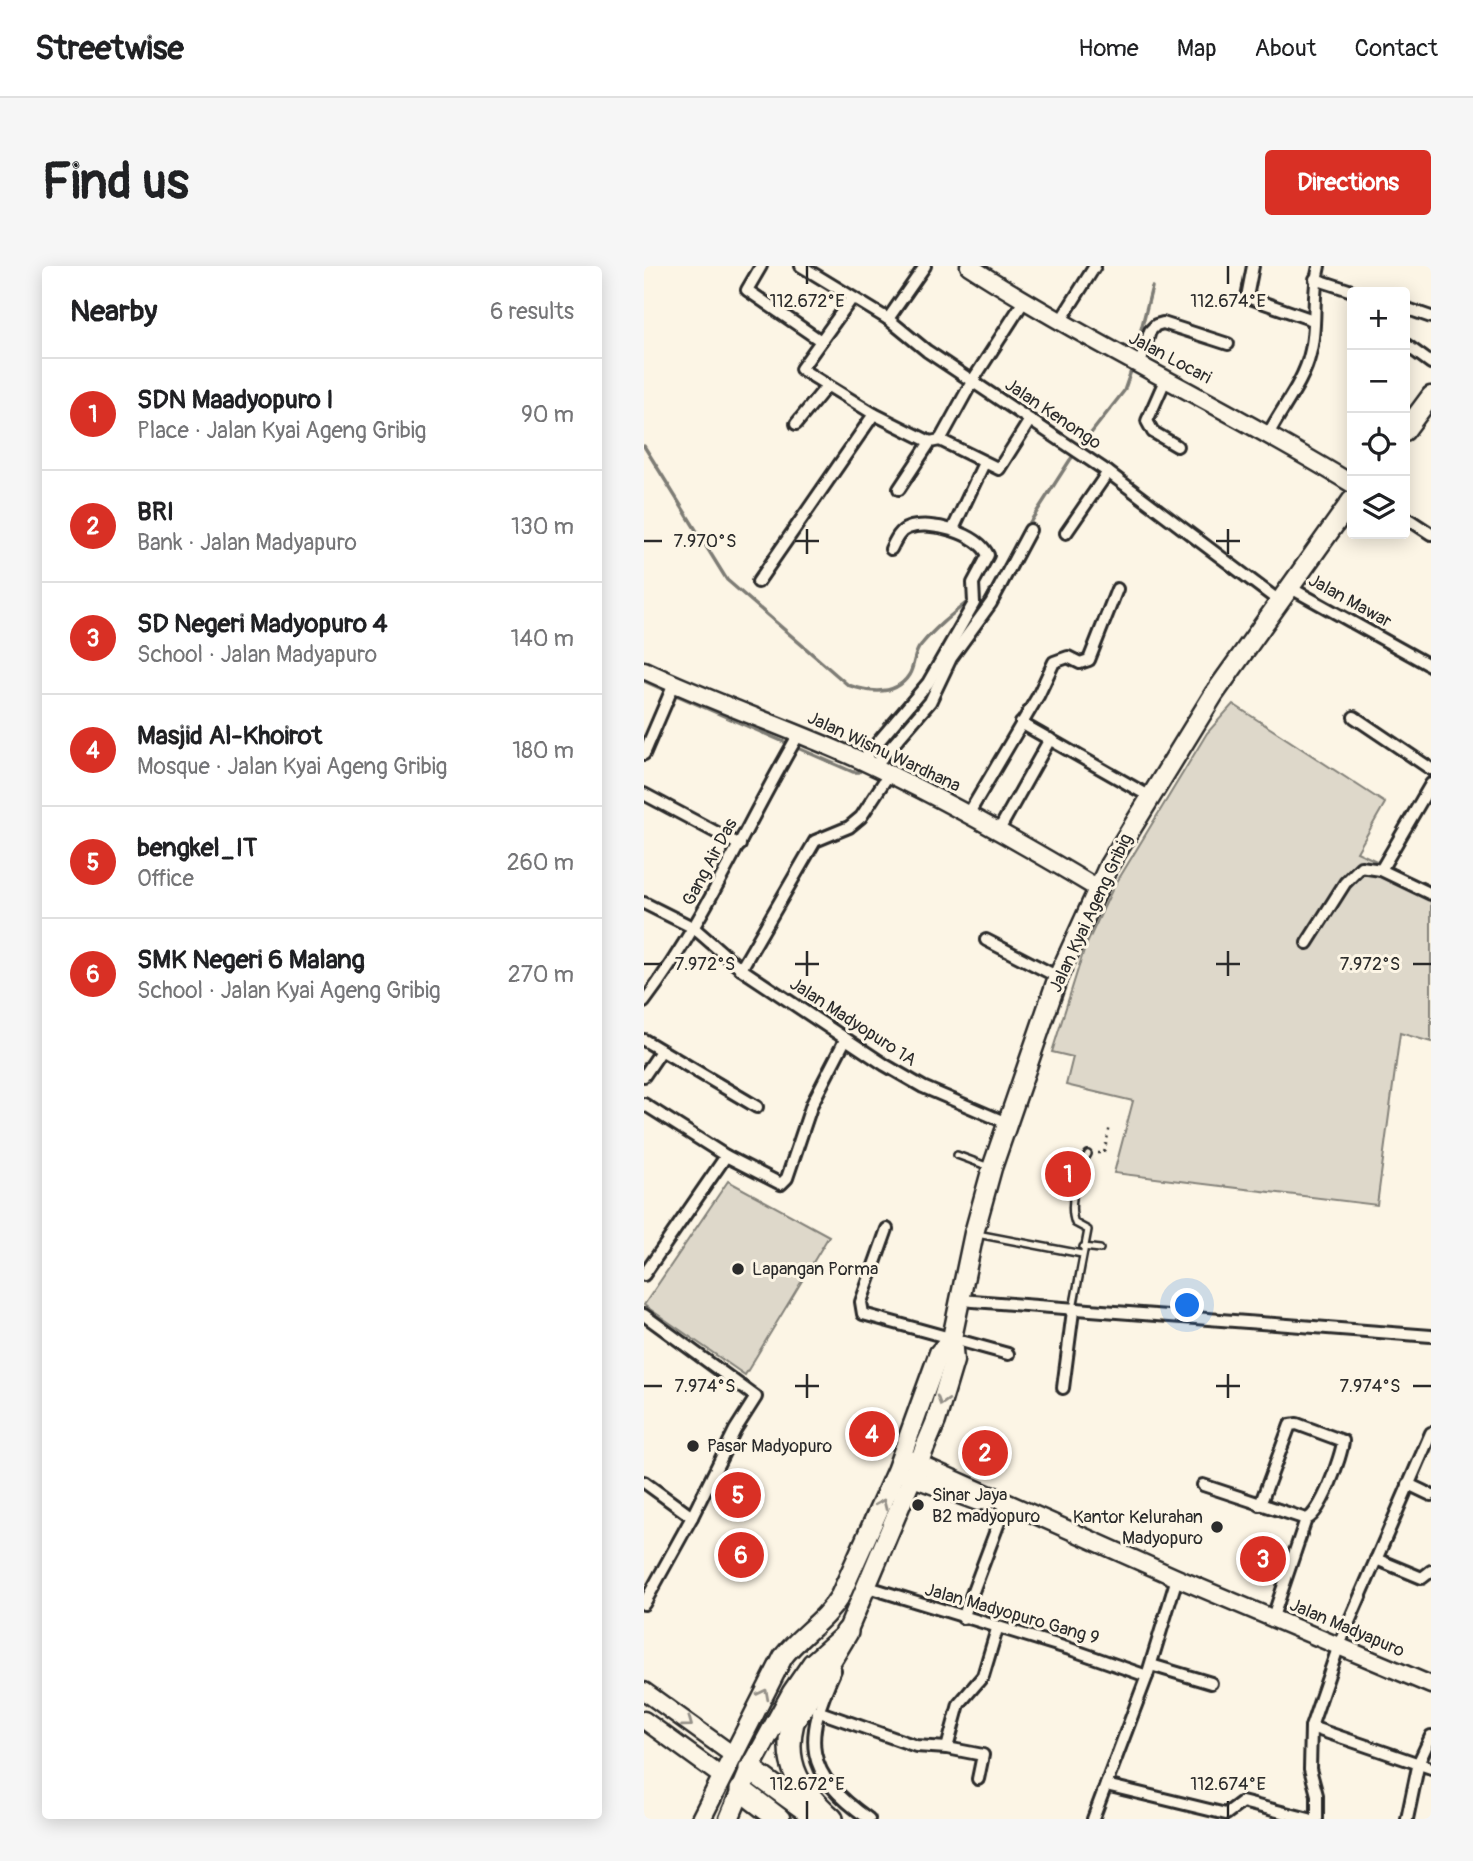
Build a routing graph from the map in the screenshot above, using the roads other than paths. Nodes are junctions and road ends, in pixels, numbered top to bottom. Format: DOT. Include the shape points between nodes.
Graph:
graph roads {
  1 [pos="761,266"];
  2 [pos="802,266"];
  3 [pos="925,266"];
  4 [pos="969,266"];
  5 [pos="1095,266"];
  6 [pos="1254,266"];
  7 [pos="1319,266"];
  8 [pos="1315,279"];
  9 [pos="1347,289"];
  10 [pos="852,298"];
  11 [pos="1024,301"];
  12 [pos="1410,310"];
  13 [pos="1431,317"];
  14 [pos="888,319"];
  15 [pos="1061,320"];
  16 [pos="1313,320"];
  17 [pos="821,341"];
  18 [pos="1228,345"];
  19 [pos="1410,348"];
  20 [pos="1136,362"];
  21 [pos="1431,363"];
  22 [pos="1166,378"];
  23 [pos="973,380"];
  24 [pos="827,386"];
  25 [pos="1431,396"];
  26 [pos="874,414"];
  27 [pos="1030,420"];
  28 [pos="796,424"];
  29 [pos="1410,424"];
  30 [pos="1269,433"];
  31 [pos="935,441"];
  32 [pos="1177,446"];
  33 [pos="984,463"];
  34 [pos="1108,472"];
  35 [pos="1347,481"];
  36 [pos="900,489"];
  37 [pos="1347,507"];
  38 [pos="1410,520"];
  39 [pos="953,529"];
  40 [pos="1030,530"];
  41 [pos="1066,533"];
  42 [pos="1431,534"];
  43 [pos="891,549"];
  44 [pos="758,582"];
  45 [pos="1117,589"];
  46 [pos="1284,594"];
  47 [pos="980,602"];
  48 [pos="1431,666"];
  49 [pos="644,670"];
  50 [pos="674,684"];
  51 [pos="1354,717"];
  52 [pos="904,719"];
  53 [pos="1021,723"];
  54 [pos="1049,739"];
  55 [pos="794,742"];
  56 [pos="644,754"];
  57 [pos="872,766"];
  58 [pos="1431,769"];
  59 [pos="1431,784"];
  60 [pos="644,794"];
  61 [pos="1149,796"];
  62 [pos="969,813"];
  63 [pos="999,830"];
  64 [pos="740,845"];
  65 [pos="1381,870"];
  66 [pos="1098,890"];
  67 [pos="1431,894"];
  68 [pos="644,903"];
  69 [pos="694,928"];
  70 [pos="986,940"];
  71 [pos="1307,943"];
  72 [pos="740,969"];
  73 [pos="1058,977"];
  74 [pos="644,1002"];
  75 [pos="644,1040"];
  76 [pos="845,1040"];
  77 [pos="661,1051"];
  78 [pos="644,1076"];
  79 [pos="644,1104"];
  80 [pos="757,1107"];
  81 [pos="1007,1124"];
  82 [pos="1088,1154"];
  83 [pos="957,1155"];
  84 [pos="726,1156"];
  85 [pos="988,1167"];
  86 [pos="887,1229"];
  87 [pos="974,1233"];
  88 [pos="1100,1249"];
  89 [pos="1083,1250"];
  90 [pos="644,1275"];
  91 [pos="960,1300"];
  92 [pos="1073,1311"];
  93 [pos="644,1315"];
  94 [pos="1431,1336"];
  95 [pos="952,1338"];
  96 [pos="1008,1354"];
  97 [pos="1063,1388"];
  98 [pos="1431,1433"];
  99 [pos="907,1467"];
  100 [pos="644,1482"];
  101 [pos="1408,1484"];
  102 [pos="1203,1485"];
  103 [pos="1431,1495"];
  104 [pos="1001,1499"];
  105 [pos="1261,1505"];
  106 [pos="692,1517"];
  107 [pos="1306,1519"];
  108 [pos="1376,1559"];
  109 [pos="1431,1571"];
  110 [pos="1177,1578"];
  111 [pos="868,1587"];
  112 [pos="644,1604"];
  113 [pos="1273,1617"];
  114 [pos="963,1618"];
  115 [pos="997,1629"];
  116 [pos="847,1632"];
  117 [pos="1339,1645"];
  118 [pos="1151,1665"];
  119 [pos="1147,1676"];
  120 [pos="1211,1684"];
  121 [pos="1431,1685"];
  122 [pos="644,1691"];
  123 [pos="817,1711"];
  124 [pos="644,1720"];
  125 [pos="1311,1727"];
  126 [pos="1431,1736"];
  127 [pos="947,1748"];
  128 [pos="733,1755"];
  129 [pos="1419,1762"];
  130 [pos="750,1769"];
  131 [pos="1431,1769"];
  132 [pos="721,1776"];
  133 [pos="978,1779"];
  134 [pos="1106,1785"];
  135 [pos="741,1790"];
  136 [pos="701,1819"];
  137 [pos="729,1819"];
  138 [pos="779,1819"];
  139 [pos="819,1819"];
  140 [pos="832,1819"];
  141 [pos="869,1819"];
  142 [pos="1093,1819"];
  143 [pos="1309,1819"];
  144 [pos="1317,1819"];
  145 [pos="1407,1819"];
  1 -- 17 [label="street" via="746,289"];
  2 -- 10 [label="street, Jalan Kenongo"];
  3 -- 14 [label="street"];
  4 -- 11 [label="street, Jalan Locari"];
  5 -- 15 [label="street"];
  6 -- 16 [label="street" via="1247,297"];
  7 -- 8 [label="street"];
  8 -- 9 [label="street"];
  8 -- 16 [label="street"];
  10 -- 14 [label="street, Jalan Kenongo"];
  10 -- 17 [label="street"];
  11 -- 15 [label="street, Jalan Locari"];
  11 -- 23 [label="street"];
  12 -- 13 [label="street"];
  14 -- 23 [label="street, Jalan Kenongo"];
  15 -- 20 [label="street, Jalan Locari"];
  16 -- 30 [label="street" via="1307,364"];
  17 -- 24 [label="street" via="801,369"];
  18 -- 20 [label="street" via="1163,323 1150,331"];
  19 -- 21 [label="street"];
  20 -- 22 [label="street, Jalan Locari"];
  22 -- 30 [label="street, Jalan Locari"];
  22 -- 32 [label="street" via="1147,421 1153,432"];
  23 -- 27 [label="street, Jalan Kenongo"];
  23 -- 31 [label="street"];
  24 -- 26 [label="street"];
  24 -- 28 [label="street"];
  25 -- 29 [label="main road"];
  26 -- 31 [label="street"];
  26 -- 44 [label="street"];
  27 -- 33 [label="street" via="999,469"];
  27 -- 34 [label="street, Jalan Kenongo"];
  30 -- 35 [label="street, Jalan Locari"];
  31 -- 33 [label="street"];
  31 -- 36 [label="street"];
  33 -- 39 [label="street"];
  34 -- 41 [label="street"];
  34 -- 46 [label="street, Jalan Kenongo"];
  37 -- 46 [label="main road, Jalan Kyai Ageng Gribig"];
  38 -- 42 [label="street"];
  39 -- 43 [label="street" via="907,528"];
  39 -- 47 [label="street" via="988,555 973,583"];
  40 -- 47 [label="street"];
  45 -- 53 [label="street" via="1089,660 1080,663 1068,657 1054,662"];
  46 -- 48 [label="street, Jalan Mawar"];
  46 -- 61 [label="main road, Jalan Kyai Ageng Gribig"];
  47 -- 52 [label="street"];
  47 -- 52 [label="street" via="930,702"];
  49 -- 50 [label="street, Jalan Wisnu Wardhana"];
  50 -- 55 [label="street, Jalan Wisnu Wardhana"];
  50 -- 56 [label="street"];
  51 -- 58 [label="street"];
  52 -- 57 [label="street"];
  53 -- 54 [label="street"];
  53 -- 62 [label="street"];
  54 -- 61 [label="street"];
  54 -- 63 [label="street"];
  55 -- 57 [label="street, Jalan Wisnu Wardhana"];
  55 -- 64 [label="street, Gang Air Das"];
  57 -- 62 [label="street, Jalan Wisnu Wardhana"];
  57 -- 72 [label="street" via="861,817 815,841"];
  59 -- 65 [label="street"];
  60 -- 64 [label="street"];
  61 -- 66 [label="main road, Jalan Kyai Ageng Gribig"];
  62 -- 63 [label="street, Jalan Wisnu Wardhana"];
  63 -- 66 [label="street, Jalan Wisnu Wardhana"];
  64 -- 69 [label="street, Gang Air Das"];
  65 -- 67 [label="street"];
  65 -- 71 [label="street" via="1366,865 1353,873"];
  66 -- 73 [label="main road, Jalan Kyai Ageng Gribig"];
  68 -- 69 [label="street, Jalan Madyopuro 1A"];
  69 -- 72 [label="street, Jalan Madyopuro 1A"];
  69 -- 74 [label="street, Gang Air Das"];
  70 -- 73 [label="street"];
  72 -- 76 [label="street, Jalan Madyopuro 1A"];
  73 -- 81 [label="main road, Jalan Kyai Ageng Gribig"];
  75 -- 77 [label="street"];
  76 -- 81 [label="street, Jalan Madyopuro 1A" via="923,1087"];
  76 -- 84 [label="street" via="812,1104 784,1183 777,1184"];
  77 -- 78 [label="street"];
  77 -- 80 [label="street"];
  79 -- 84 [label="street"];
  81 -- 85 [label="main road, Jalan Kyai Ageng Gribig"];
  82 -- 89 [label="lane" via="1077,1183 1072,1217 1088,1230"];
  83 -- 85 [label="lane"];
  84 -- 90 [label="street"];
  85 -- 87 [label="main road, Jalan Kyai Ageng Gribig"];
  86 -- 95 [label="street" via="861,1302 863,1314"];
  87 -- 89 [label="lane"];
  87 -- 91 [label="main road, Jalan Kyai Ageng Gribig"];
  88 -- 89 [label="lane"];
  89 -- 92 [label="lane"];
  91 -- 92 [label="street"];
  91 -- 95 [label="main road, Jalan Kyai Ageng Gribig"];
  92 -- 94 [label="street"];
  92 -- 97 [label="street"];
  93 -- 106 [label="street" via="756,1397"];
  95 -- 96 [label="street"];
  95 -- 99 [label="main road, Jalan Kyai Ageng Gribig" via="939,1353"];
  98 -- 101 [label="street"];
  99 -- 104 [label="street, Jalan Madyapuro"];
  99 -- 111 [label="main road, Jalan Kyai Ageng Gribig"];
  128 -- 99 [label="main road, Jalan Kyai Ageng Gribig, one-way" via="783,1657 798,1638 829,1614 840,1597"];
  100 -- 106 [label="street"];
  101 -- 103 [label="street"];
  101 -- 108 [label="street"];
  102 -- 105 [label="street"];
  104 -- 110 [label="street, Jalan Madyapuro"];
  104 -- 114 [label="street"];
  105 -- 107 [label="street"];
  105 -- 107 [label="street" via="1290,1424 1296,1423 1344,1443 1315,1514"];
  106 -- 112 [label="street"];
  107 -- 113 [label="street"];
  108 -- 109 [label="street" via="1422,1578"];
  108 -- 117 [label="street"];
  110 -- 113 [label="street, Jalan Madyapuro"];
  110 -- 118 [label="street"];
  111 -- 114 [label="street, Jalan Madyopuro Gang 9"];
  111 -- 116 [label="main road, Jalan Kyai Ageng Gribig"];
  113 -- 117 [label="street, Jalan Madyapuro"];
  114 -- 115 [label="street, Jalan Madyopuro Gang 9"];
  115 -- 119 [label="street, Jalan Madyopuro Gang 9"];
  115 -- 127 [label="street" via="983,1676 959,1704"];
  116 -- 123 [label="street" via="847,1643"];
  116 -- 130 [label="main road, Jalan Kyai Ageng Gribig" via="812,1662"];
  116 -- 140 [label="highway" via="793,1722 789,1739 797,1782"];
  117 -- 121 [label="street, Jalan Madyapuro"];
  117 -- 125 [label="street"];
  118 -- 119 [label="street"];
  118 -- 120 [label="street"];
  119 -- 134 [label="street"];
  122 -- 128 [label="street, one-way"];
  123 -- 127 [label="street" via="916,1746"];
  123 -- 141 [label="street" via="818,1764 828,1786"];
  124 -- 132 [label="street"];
  125 -- 129 [label="street"];
  125 -- 144 [label="street" via="1310,1769"];
  126 -- 129 [label="street"];
  127 -- 133 [label="street" via="983,1755"];
  128 -- 130 [label="main road"];
  128 -- 132 [label="main road, Jalan Kyai Ageng Gribig"];
  129 -- 131 [label="street"];
  129 -- 145 [label="street"];
  130 -- 135 [label="main road, Jalan Kyai Ageng Gribig"];
  130 -- 139 [label="highway"];
  132 -- 135 [label="main road"];
  132 -- 136 [label="main road, Jalan Kyai Ageng Gribig"];
  134 -- 142 [label="street"];
  134 -- 143 [label="street" via="1226,1814 1242,1802"];
  135 -- 137 [label="main road, Jalan Kyai Ageng Gribig"];
  135 -- 138 [label="highway"];
}
